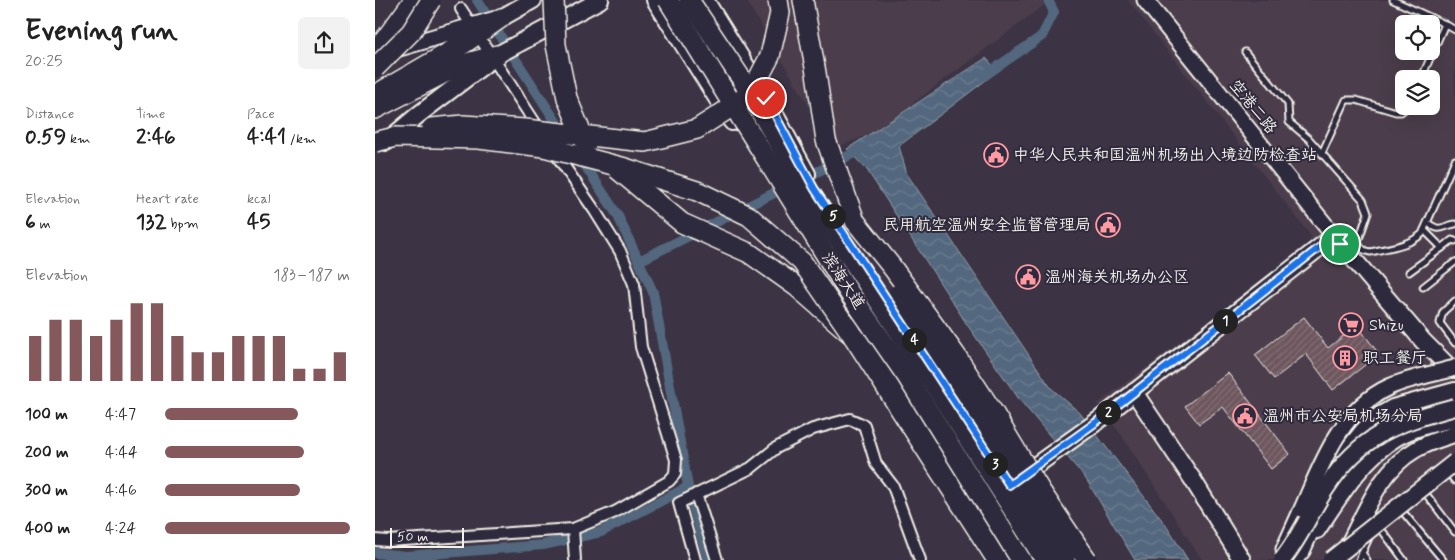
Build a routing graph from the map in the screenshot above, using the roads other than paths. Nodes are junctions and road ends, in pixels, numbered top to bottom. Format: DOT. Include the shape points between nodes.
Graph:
graph roads {
  1 [pos="414,0"];
  2 [pos="431,0"];
  3 [pos="533,0"];
  4 [pos="554,0"];
  5 [pos="600,0"];
  6 [pos="655,0"];
  7 [pos="668,0"];
  8 [pos="689,0"];
  9 [pos="705,0"];
  10 [pos="778,0"];
  11 [pos="803,0"];
  12 [pos="815,0"];
  13 [pos="1145,0"];
  14 [pos="1393,0"];
  15 [pos="461,9"];
  16 [pos="493,21"];
  17 [pos="1445,24"];
  18 [pos="1455,30"];
  19 [pos="375,50"];
  20 [pos="505,51"];
  21 [pos="1245,52"];
  22 [pos="375,55"];
  23 [pos="375,68"];
  24 [pos="437,68"];
  25 [pos="1425,70"];
  26 [pos="816,73"];
  27 [pos="375,94"];
  28 [pos="375,109"];
  29 [pos="1395,112"];
  30 [pos="395,137"];
  31 [pos="375,142"];
  32 [pos="375,148"];
  33 [pos="1322,153"];
  34 [pos="1455,160"];
  35 [pos="855,222"];
  36 [pos="1428,223"];
  37 [pos="1455,224"];
  38 [pos="1424,230"];
  39 [pos="1337,240"];
  40 [pos="1455,241"];
  41 [pos="1441,248"];
  42 [pos="1455,262"];
  43 [pos="1409,272"];
  44 [pos="1423,287"];
  45 [pos="1455,302"];
  46 [pos="853,336"];
  47 [pos="1455,343"];
  48 [pos="1455,369"];
  49 [pos="1455,391"];
  50 [pos="1137,396"];
  51 [pos="1455,407"];
  52 [pos="1455,419"];
  53 [pos="1455,434"];
  54 [pos="1453,469"];
  55 [pos="1455,471"];
  56 [pos="1356,475"];
  57 [pos="1444,480"];
  58 [pos="1455,481"];
  59 [pos="1012,490"];
  60 [pos="1432,490"];
  61 [pos="1426,494"];
  62 [pos="693,496"];
  63 [pos="1418,500"];
  64 [pos="1411,506"];
  65 [pos="1403,512"];
  66 [pos="979,515"];
  67 [pos="1395,518"];
  68 [pos="1388,523"];
  69 [pos="573,528"];
  70 [pos="1381,529"];
  71 [pos="1455,532"];
  72 [pos="375,540"];
  73 [pos="1362,553"];
  74 [pos="575,560"];
  75 [pos="695,560"];
  76 [pos="717,560"];
  77 [pos="920,560"];
  78 [pos="997,560"];
  79 [pos="1007,560"];
  80 [pos="1021,560"];
  81 [pos="1045,560"];
  82 [pos="1057,560"];
  83 [pos="1065,560"];
  84 [pos="1087,560"];
  85 [pos="1242,560"];
  86 [pos="1274,560"];
  87 [pos="1282,560"];
  88 [pos="1295,560"];
  89 [pos="1302,560"];
  90 [pos="1331,560"];
  91 [pos="1341,560"];
  92 [pos="1359,560"];
  93 [pos="1367,560"];
  94 [pos="1404,560"];
  95 [pos="1443,560"];
  1 -- 19 [label="highway"];
  2 -- 23 [label="highway, bridge" via="411,32"];
  3 -- 16 [label="main road"];
  4 -- 46 [label="highway, bridge" via="556,45 567,98 587,145 682,223 749,253 797,287"];
  5 -- 20 [label="main road"];
  6 -- 66 [label="main road"];
  7 -- 80 [label="highway, 滨海大道, bridge" via="850,294 923,400"];
  8 -- 81 [label="highway, 滨海大道, bridge" via="741,78 829,227"];
  9 -- 59 [label="main road" via="766,98 814,188"];
  10 -- 30 [label="highway, bridge" via="779,13 770,56 758,78 741,101 697,129 645,142 463,125"];
  11 -- 26 [label="highway"];
  12 -- 26 [label="highway"];
  13 -- 39 [label="main road, 空港二路"];
  14 -- 17 [label="lane"];
  15 -- 69 [label="street" via="620,251 634,284 641,347 676,460 675,474 669,481 615,512"];
  16 -- 22 [label="main road"];
  16 -- 24 [label="highway"];
  17 -- 18 [label="lane"];
  17 -- 25 [label="lane"];
  20 -- 24 [label="highway" via="460,65"];
  20 -- 32 [label="main road"];
  21 -- 33 [label="lane" via="1288,104 1289,122"];
  24 -- 27 [label="highway"];
  24 -- 28 [label="highway"];
  26 -- 35 [label="highway" via="826,140"];
  29 -- 33 [label="lane" via="1346,100"];
  30 -- 31 [label="highway, bridge"];
  30 -- 46 [label="highway, bridge" via="479,139 544,147 697,191 749,216 802,262"];
  33 -- 38 [label="lane" via="1367,207 1367,220 1358,242 1365,251 1404,244"];
  34 -- 36 [label="lane"];
  35 -- 83 [label="highway, bridge"];
  35 -- 84 [label="highway, bridge" via="955,354"];
  36 -- 37 [label="lane" via="1441,229"];
  36 -- 38 [label="lane"];
  38 -- 41 [label="lane"];
  39 -- 48 [label="main road" via="1423,341"];
  39 -- 50 [label="main road"];
  40 -- 41 [label="lane"];
  41 -- 43 [label="lane"];
  42 -- 44 [label="lane"];
  45 -- 47 [label="lane" via="1443,312 1440,323"];
  46 -- 78 [label="highway"];
  48 -- 86 [label="main road, bridge" via="1389,387 1360,407 1335,440 1283,551"];
  49 -- 88 [label="main road" via="1393,408 1364,430 1344,454"];
  50 -- 59 [label="main road"];
  50 -- 85 [label="main road"];
  51 -- 87 [label="main road, bridge" via="1390,428 1348,458"];
  52 -- 56 [label="main road" via="1434,422 1398,437"];
  53 -- 91 [label="main road" via="1422,446 1400,461 1376,491"];
  54 -- 55 [label="lane"];
  54 -- 57 [label="lane"];
  54 -- 58 [label="lane"];
  54 -- 90 [label="main road, bridge"];
  56 -- 88 [label="main road"];
  56 -- 89 [label="main road" via="1321,535"];
  59 -- 66 [label="main road"];
  59 -- 82 [label="main road"];
  60 -- 61 [label="lane"];
  61 -- 63 [label="lane"];
  61 -- 71 [label="lane"];
  62 -- 75 [label="street" via="679,502"];
  62 -- 76 [label="street"];
  62 -- 77 [label="street" via="751,468 775,448 813,429 850,419 864,425 877,464 893,486"];
  64 -- 65 [label="lane"];
  65 -- 67 [label="lane"];
  65 -- 95 [label="lane"];
  66 -- 79 [label="main road"];
  68 -- 70 [label="lane"];
  69 -- 72 [label="street"];
  69 -- 74 [label="street"];
  70 -- 73 [label="lane" via="1367,539"];
  70 -- 94 [label="lane"];
  73 -- 92 [label="lane"];
  73 -- 93 [label="lane"];
}
